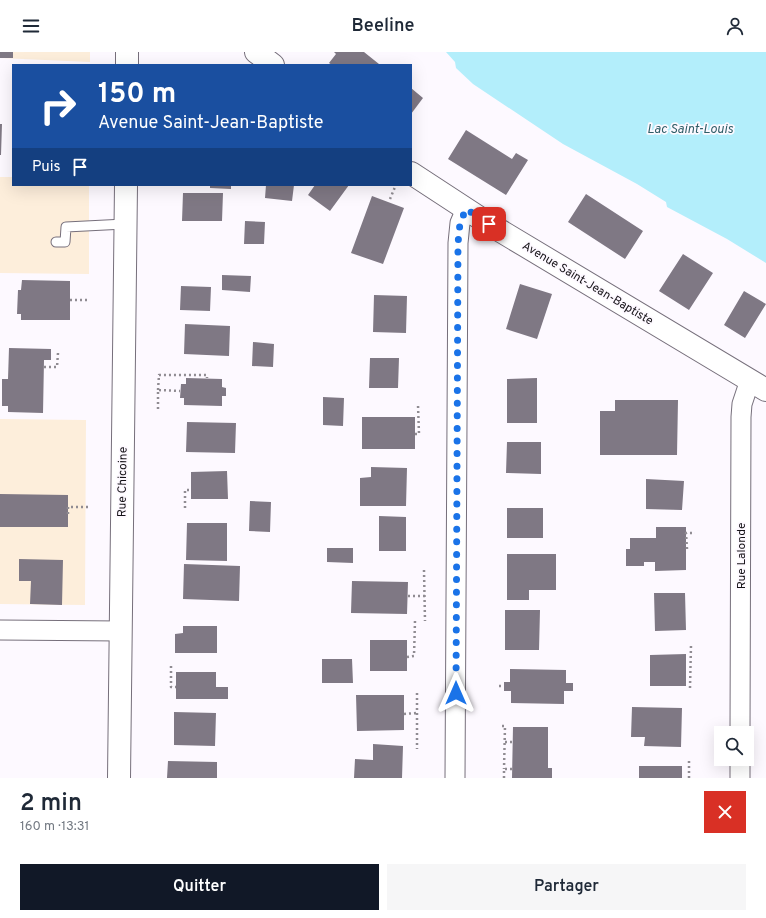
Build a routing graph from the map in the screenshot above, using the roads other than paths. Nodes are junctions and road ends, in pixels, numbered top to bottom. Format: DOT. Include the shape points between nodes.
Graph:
graph roads {
  1 [pos="127,52"];
  2 [pos="256,52"];
  3 [pos="127,64"];
  4 [pos="272,64"];
  5 [pos="412,174"];
  6 [pos="126,186"];
  7 [pos="466,209"];
  8 [pos="125,224"];
  9 [pos="56,242"];
  10 [pos="758,385"];
  11 [pos="0,630"];
  12 [pos="120,631"];
  13 [pos="740,726"];
  14 [pos="740,766"];
  15 [pos="119,778"];
  16 [pos="455,778"];
  17 [pos="740,778"];
  1 -- 3 [label="street"];
  2 -- 4 [label="street"];
  5 -- 7 [label="street, Avenue Saint-Jean-Baptiste"];
  6 -- 8 [label="street, Rue Chicoine"];
  7 -- 10 [label="street, Avenue Saint-Jean-Baptiste"];
  7 -- 16 [label="street" via="460,223 458,243"];
  8 -- 9 [label="lane" via="66,227 65,242"];
  8 -- 12 [label="street, Rue Chicoine"];
  10 -- 13 [label="street, Rue Lalonde" via="742,404 741,417"];
  11 -- 12 [label="street"];
  12 -- 15 [label="street, Rue Chicoine"];
  14 -- 17 [label="street"];
}
